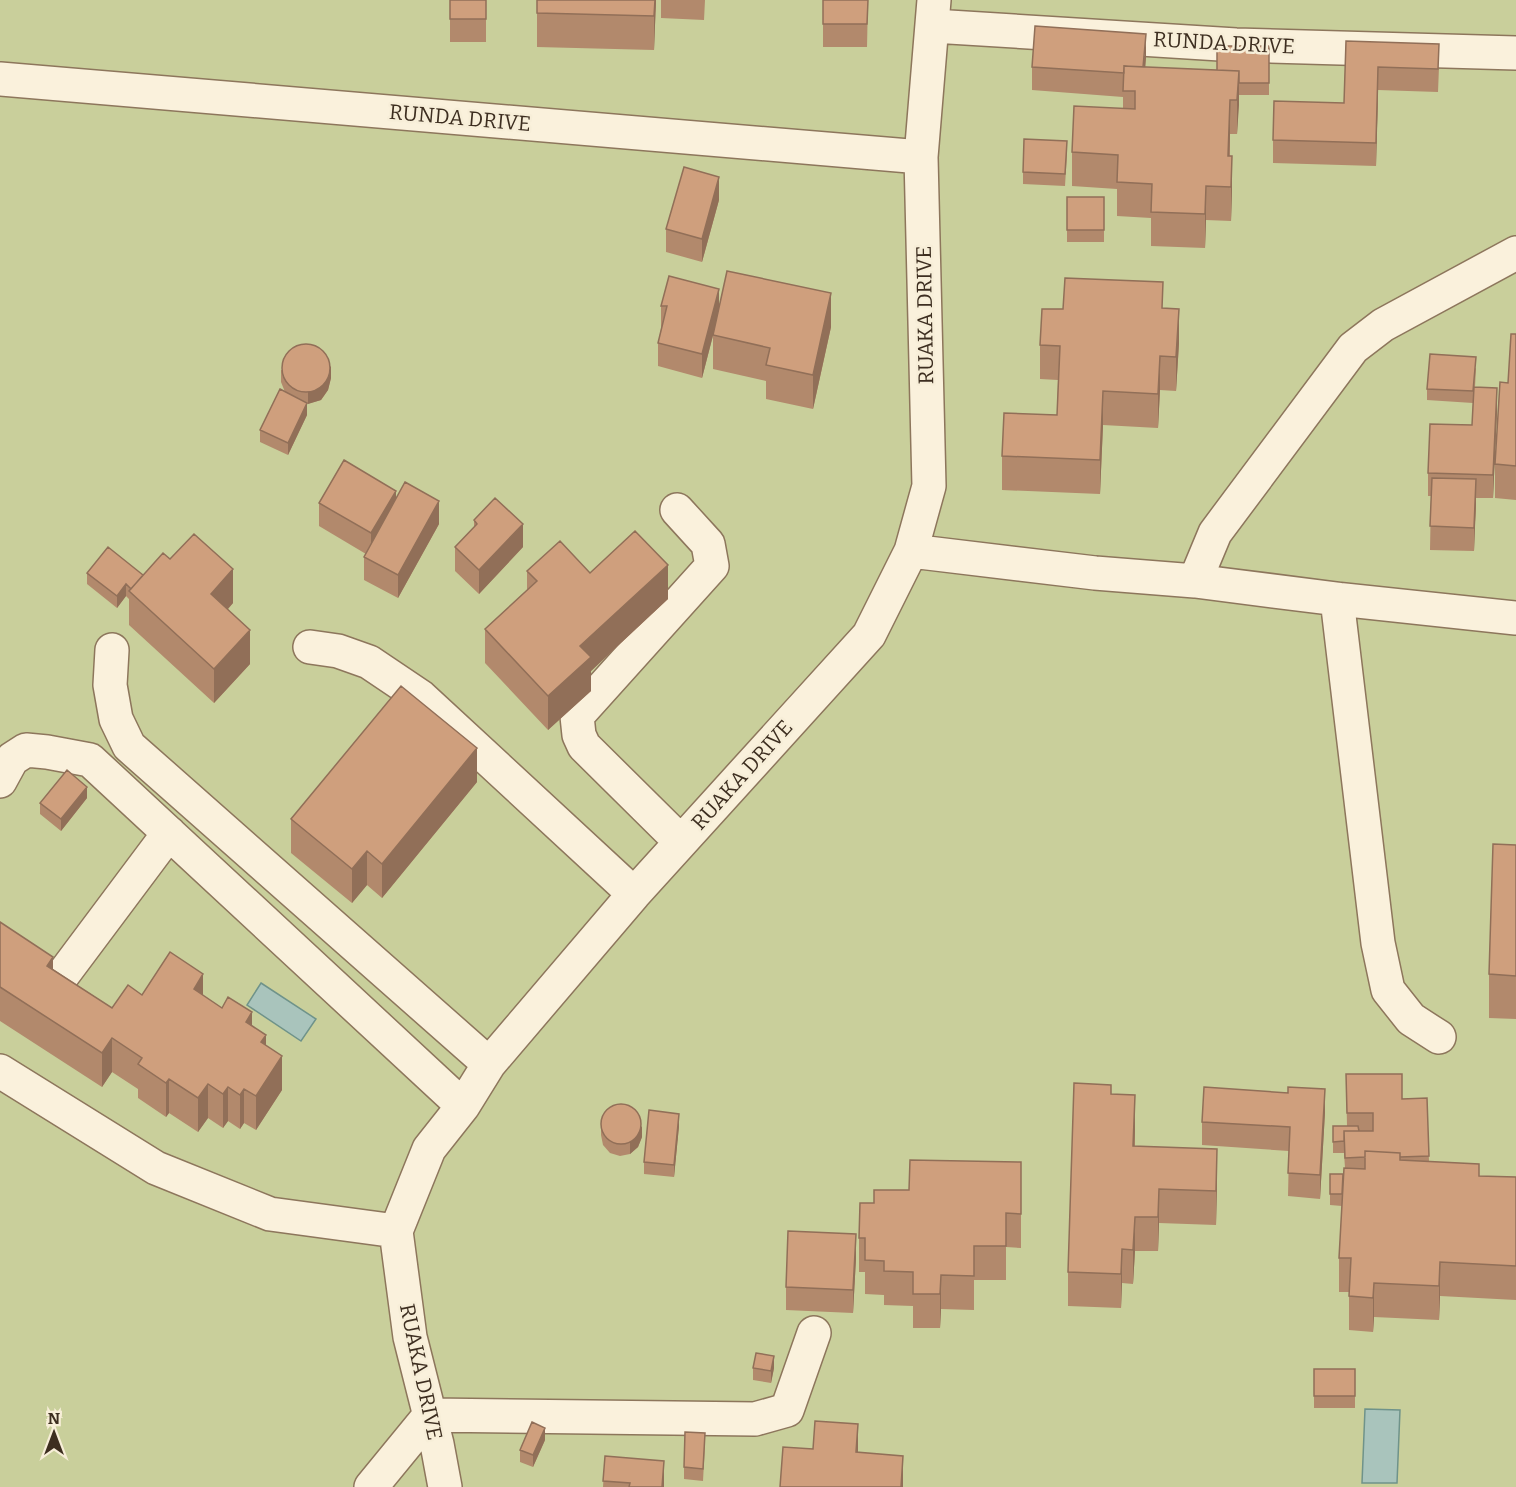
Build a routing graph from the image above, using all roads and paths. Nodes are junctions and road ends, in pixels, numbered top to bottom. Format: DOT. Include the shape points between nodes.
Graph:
graph roads {
  1 [pos="933,13"];
  2 [pos="1516,53"];
  3 [pos="0,79"];
  4 [pos="921,157"];
  5 [pos="1516,253"];
  6 [pos="677,510"];
  7 [pos="911,551"];
  8 [pos="1195,581"];
  9 [pos="1337,599"];
  10 [pos="1516,618"];
  11 [pos="310,647"];
  12 [pos="112,650"];
  13 [pos="0,781"];
  14 [pos="169,833"];
  15 [pos="681,842"];
  16 [pos="634,894"];
  17 [pos="59,980"];
  18 [pos="1439,1037"];
  19 [pos="489,1064"];
  20 [pos="0,1071"];
  21 [pos="463,1106"];
  22 [pos="396,1231"];
  23 [pos="814,1333"];
  24 [pos="430,1415"];
  25 [pos="371,1487"];
  26 [pos="445,1487"];
  1 -- 2 [label="street, RUNDA DRIVE" via="1236,45"];
  1 -- 4 [label="street, RUAKA DRIVE"];
  3 -- 4 [label="street, RUNDA DRIVE"];
  4 -- 7 [label="street, RUAKA DRIVE" via="929,486"];
  5 -- 8 [label="street" via="1383,325 1353,348 1215,533"];
  6 -- 15 [label="street" via="708,544 712,566 577,716 584,746"];
  7 -- 8 [label="street"];
  7 -- 15 [label="street, RUAKA DRIVE" via="869,634"];
  8 -- 9 [label="street"];
  9 -- 10 [label="street"];
  9 -- 18 [label="street" via="1378,943 1388,990 1411,1019"];
  11 -- 16 [label="street" via="338,651 369,662 422,697"];
  12 -- 19 [label="street" via="110,684 116,719 129,746"];
  13 -- 14 [label="street" via="12,759 26,750 90,760"];
  14 -- 17 [label="street"];
  14 -- 21 [label="street"];
  15 -- 16 [label="street, RUAKA DRIVE"];
  16 -- 19 [label="street, RUAKA DRIVE"];
  19 -- 21 [label="street, RUAKA DRIVE"];
  20 -- 22 [label="street" via="156,1168 270,1215"];
  21 -- 22 [label="street, RUAKA DRIVE" via="429,1149"];
  22 -- 24 [label="street, RUAKA DRIVE" via="410,1337"];
  23 -- 24 [label="street" via="787,1410 755,1419"];
  24 -- 25 [label="street"];
  24 -- 26 [label="street, RUAKA DRIVE"];
}
